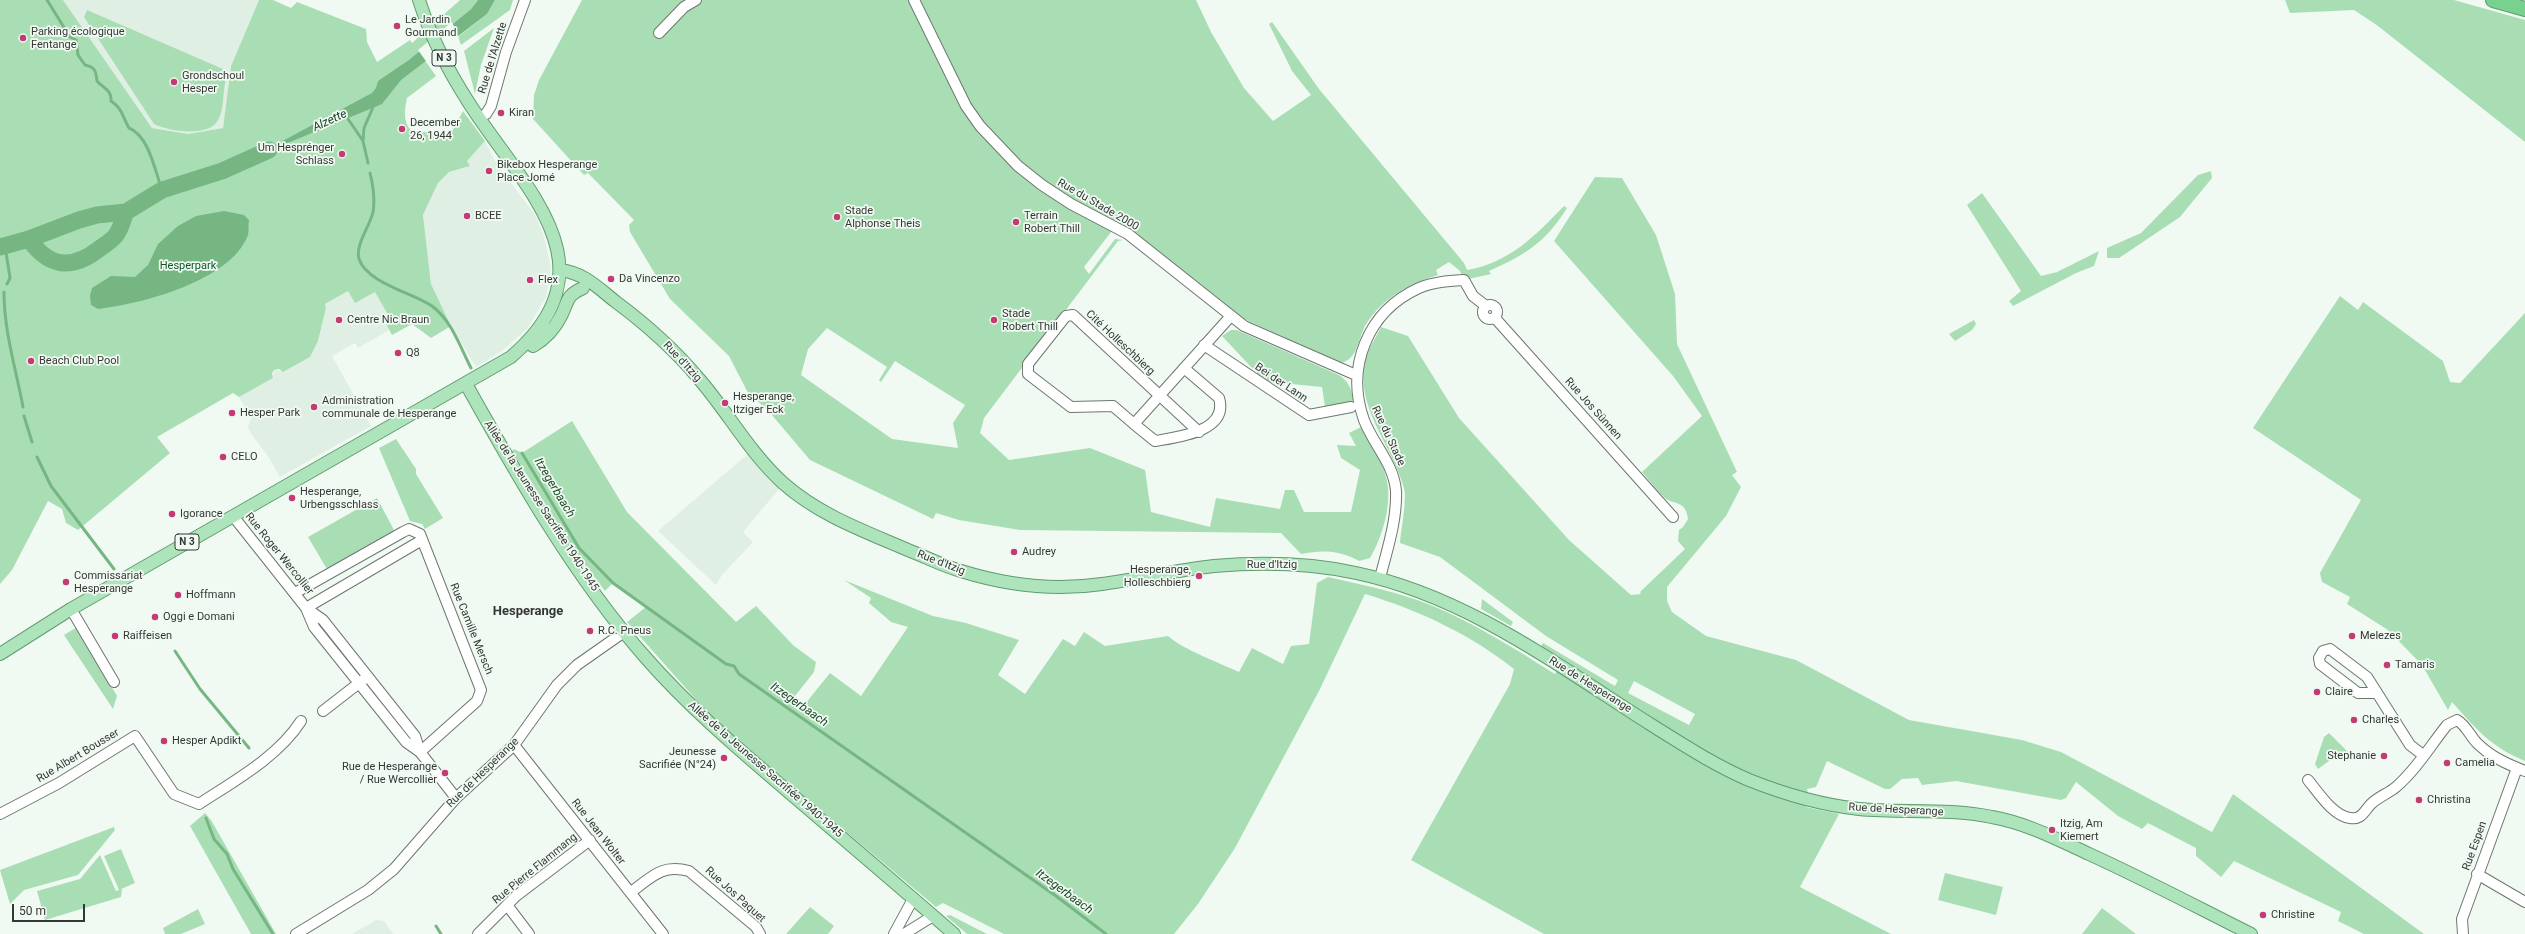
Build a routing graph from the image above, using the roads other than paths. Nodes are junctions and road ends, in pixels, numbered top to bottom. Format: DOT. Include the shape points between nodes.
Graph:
graph roads {
  1 [pos="419,0"];
  2 [pos="525,0"];
  3 [pos="696,0"];
  4 [pos="914,0"];
  5 [pos="2493,0"];
  6 [pos="2525,9"];
  7 [pos="659,33"];
  8 [pos="479,118"];
  9 [pos="560,270"];
  10 [pos="1464,280"];
  11 [pos="560,284"];
  12 [pos="583,288"];
  13 [pos="601,290"];
  14 [pos="1230,317"];
  15 [pos="1204,346"];
  16 [pos="511,357"];
  17 [pos="1184,368"];
  18 [pos="1356,375"];
  19 [pos="466,384"];
  20 [pos="1160,396"];
  21 [pos="1351,407"];
  22 [pos="1134,424"];
  23 [pos="1199,432"];
  24 [pos="233,516"];
  25 [pos="1673,517"];
  26 [pos="422,540"];
  27 [pos="1380,578"];
  28 [pos="295,593"];
  29 [pos="306,608"];
  30 [pos="71,609"];
  31 [pos="624,632"];
  32 [pos="0,654"];
  33 [pos="368,676"];
  34 [pos="114,682"];
  35 [pos="358,683"];
  36 [pos="2376,693"];
  37 [pos="323,711"];
  38 [pos="301,721"];
  39 [pos="514,745"];
  40 [pos="420,752"];
  41 [pos="2423,755"];
  42 [pos="2521,769"];
  43 [pos="2308,780"];
  44 [pos="456,798"];
  45 [pos="0,814"];
  46 [pos="590,840"];
  47 [pos="2477,874"];
  48 [pos="631,892"];
  49 [pos="913,899"];
  50 [pos="2525,902"];
  51 [pos="507,905"];
  52 [pos="933,916"];
  53 [pos="296,934"];
  54 [pos="478,934"];
  55 [pos="529,934"];
  56 [pos="663,934"];
  57 [pos="760,934"];
  58 [pos="894,934"];
  59 [pos="904,934"];
  60 [pos="954,934"];
  61 [pos="2251,934"];
  62 [pos="2463,934"];
  1 -- 8 [label="main road, N 3" via="459,88"];
  2 -- 8 [label="street, Rue de l'Alzette" via="506,52 491,106 486,114"];
  3 -- 7 [label="street" via="684,7"];
  4 -- 14 [label="street, Rue du Stade 2000" via="966,106 997,145 1042,185 1071,204 1128,234"];
  5 -- 6 [label="highway"];
  8 -- 9 [label="main road, N 3" via="550,226 556,240"];
  9 -- 11 [label="main road, N 3"];
  9 -- 13 [label="main road, Rue d'Itzig" via="583,276"];
  10 -- 18 [label="street, Rue du Stade" via="1420,288 1400,298 1383,313 1370,331 1360,351"];
  10 -- 25 [label="street, Rue Jos Sünnen" via="1473,296 1486,306 1484,317 1488,320 1495,318"];
  11 -- 12 [label="main road"];
  11 -- 16 [label="main road, N 3" via="545,322 533,339"];
  12 -- 13 [label="main road"];
  12 -- 16 [label="main road" via="568,297 561,316 550,332 536,344"];
  13 -- 27 [label="main road, Rue d'Itzig" via="644,324 681,359 702,382 762,463 788,487 815,507 850,525 958,571 998,581 1060,587 1098,585 1204,567 1254,564 1322,567"];
  14 -- 15 [label="street"];
  14 -- 18 [label="street, Rue du Stade 2000" via="1244,326"];
  15 -- 17 [label="street"];
  15 -- 21 [label="street, Bei der Lann" via="1309,415"];
  16 -- 19 [label="main road, N 3"];
  17 -- 20 [label="street"];
  17 -- 23 [label="street, Cité Holleschbierg" via="1219,398 1219,413 1214,421"];
  18 -- 27 [label="street, Rue du Stade" via="1364,420 1393,473 1396,491 1389,542"];
  19 -- 24 [label="main road, N 3"];
  19 -- 31 [label="main road, Allée de la Jeunesse Sacrifiée 1940-1945" via="502,449 570,555"];
  20 -- 22 [label="street"];
  20 -- 22 [label="street, Cité Holleschbierg" via="1072,315 1066,316 1028,364 1028,374 1071,407 1113,406"];
  20 -- 23 [label="street, Cité Holleschbierg"];
  22 -- 23 [label="street, Cité Holleschbierg" via="1156,441"];
  24 -- 28 [label="street, Rue Roger Wercollier"];
  24 -- 30 [label="main road, N 3"];
  26 -- 28 [label="street" via="415,530 403,532"];
  26 -- 29 [label="street"];
  26 -- 40 [label="street, Rue Camille Mersch" via="481,690 477,701"];
  27 -- 61 [label="main road, Rue de Hesperange" via="1463,608 1710,762 1748,779 1810,800 1847,807 1965,813 2016,822 2133,874"];
  28 -- 29 [label="street, Rue Roger Wercollier"];
  29 -- 33 [label="street, Rue Roger Wercollier" via="323,620"];
  29 -- 35 [label="street, Rue Roger Wercollier" via="314,627"];
  30 -- 32 [label="main road, N 3"];
  30 -- 34 [label="street"];
  31 -- 39 [label="street, Rue de Hesperange" via="577,665 557,685"];
  31 -- 49 [label="main road, Allée de la Jeunesse Sacrifiée 1940-1945" via="672,686 715,728"];
  33 -- 35 [label="street"];
  33 -- 40 [label="street, Rue Roger Wercollier" via="415,736"];
  35 -- 37 [label="street"];
  35 -- 40 [label="street, Rue Roger Wercollier" via="406,742"];
  36 -- 36 [label="street" via="2367,678 2353,664 2330,649 2323,651 2319,658 2320,664 2358,693"];
  36 -- 41 [label="street" via="2410,745"];
  38 -- 45 [label="street, Rue Albert Bousser" via="292,736 199,804 174,794 134,736 59,783"];
  39 -- 44 [label="street, Rue de Hesperange"];
  39 -- 46 [label="street, Rue Jean Wolter"];
  40 -- 44 [label="street, Rue Roger Wercollier"];
  41 -- 42 [label="street" via="2447,725 2457,720 2488,753"];
  41 -- 43 [label="street" via="2397,786 2371,803 2363,816 2357,818 2349,818 2327,803"];
  42 -- 47 [label="street, Rue Espen"];
  44 -- 53 [label="street, Rue de Hesperange" via="394,869 368,890"];
  46 -- 48 [label="street, Rue Jean Wolter"];
  46 -- 51 [label="street, Rue Pierre Flammang"];
  47 -- 50 [label="street"];
  47 -- 62 [label="street, Rue Espen" via="2462,919"];
  48 -- 56 [label="street, Rue Jean Wolter"];
  48 -- 57 [label="street, Rue Jos Paquet" via="662,870 678,868 689,871 756,927"];
  49 -- 52 [label="main road, Allée de la Jeunesse Sacrifiée 1940-1945"];
  49 -- 58 [label="street"];
  51 -- 54 [label="street, Rue Pierre Flammang"];
  51 -- 55 [label="street"];
  52 -- 59 [label="street"];
  52 -- 60 [label="main road, Allée de la Jeunesse Sacrifiée 1940-1945"];
}
